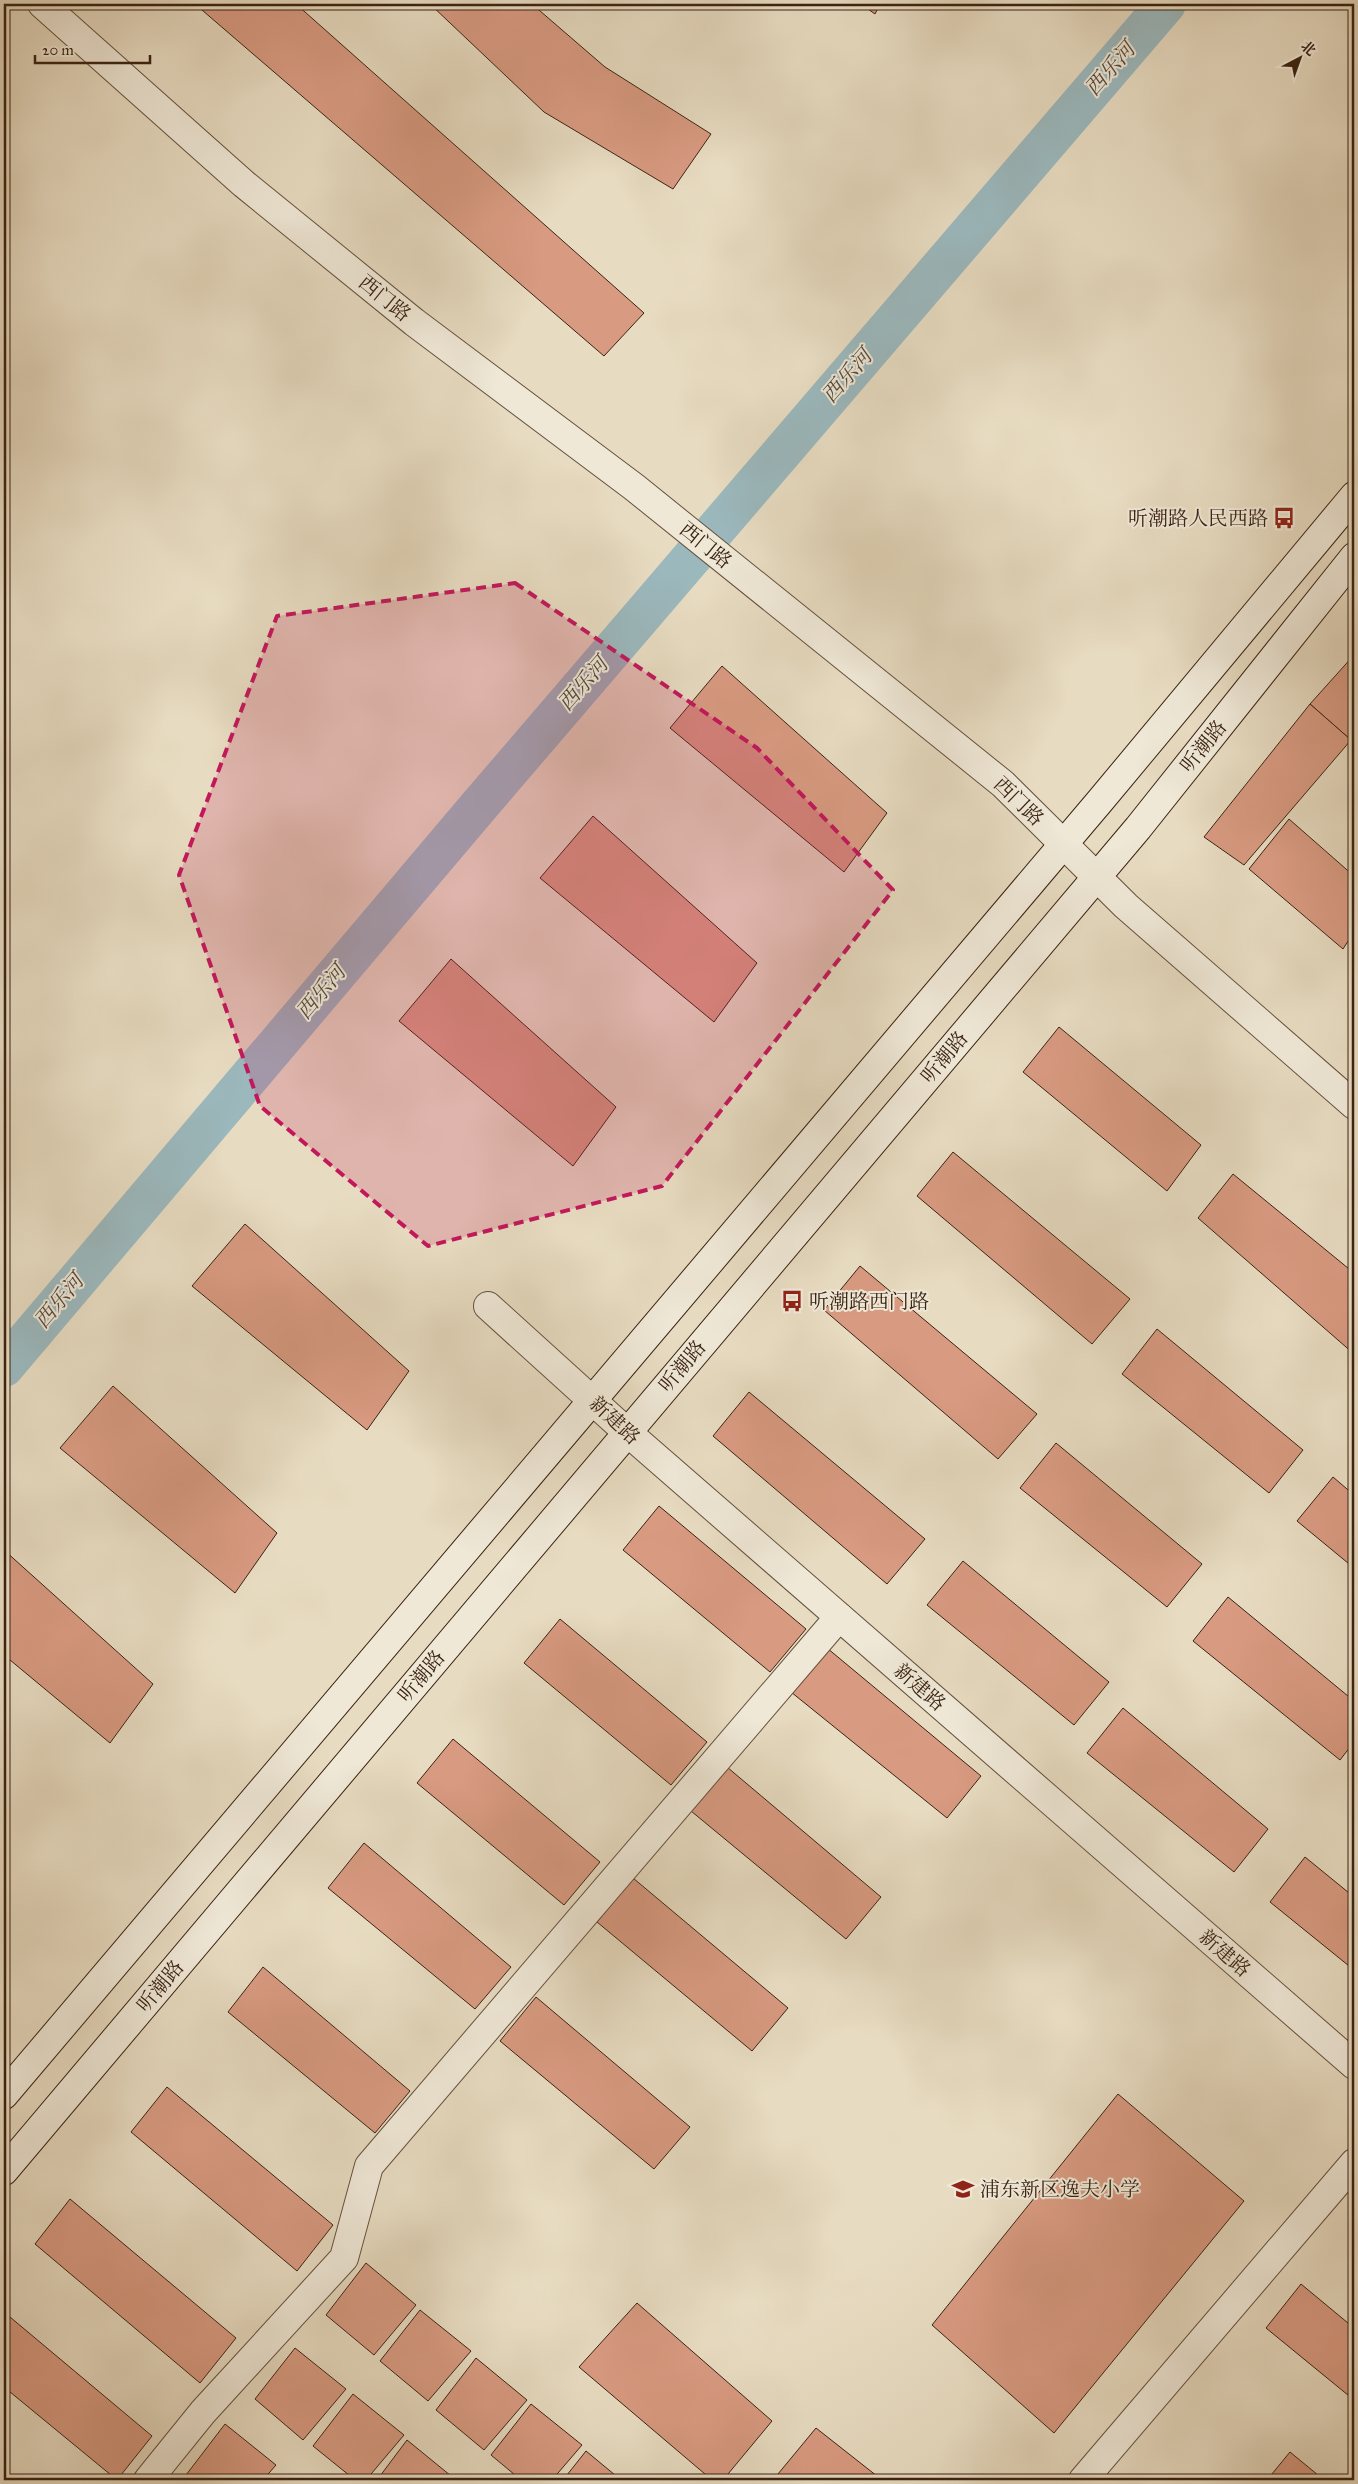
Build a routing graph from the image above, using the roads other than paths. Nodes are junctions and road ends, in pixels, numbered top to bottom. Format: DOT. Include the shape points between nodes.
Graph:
graph roads {
  1 [pos="42,4"];
  2 [pos="1354,496"];
  3 [pos="1354,557"];
  4 [pos="1063,844"];
  5 [pos="1096,878"];
  6 [pos="1354,1105"];
  7 [pos="488,1306"];
  8 [pos="593,1400"];
  9 [pos="626,1432"];
  10 [pos="839,1617"];
  11 [pos="1354,2065"];
  12 [pos="4,2095"];
  13 [pos="1354,2163"];
  14 [pos="4,2170"];
  15 [pos="148,2480"];
  16 [pos="1083,2480"];
  1 -- 4 [label="street, 西门路" via="244,184 414,322 634,487 1003,784"];
  2 -- 4 [label="street"];
  3 -- 5 [label="street, 听潮路"];
  4 -- 5 [label="street, 西门路"];
  4 -- 8 [label="street"];
  5 -- 6 [label="street, 西门路"];
  5 -- 9 [label="street, 听潮路"];
  7 -- 8 [label="street, 新建路"];
  8 -- 9 [label="street, 新建路"];
  8 -- 12 [label="street"];
  9 -- 10 [label="street, 新建路"];
  9 -- 14 [label="street, 听潮路"];
  10 -- 11 [label="street, 新建路"];
  10 -- 15 [label="street" via="369,2166 344,2258 203,2412"];
  13 -- 16 [label="street"];
}
